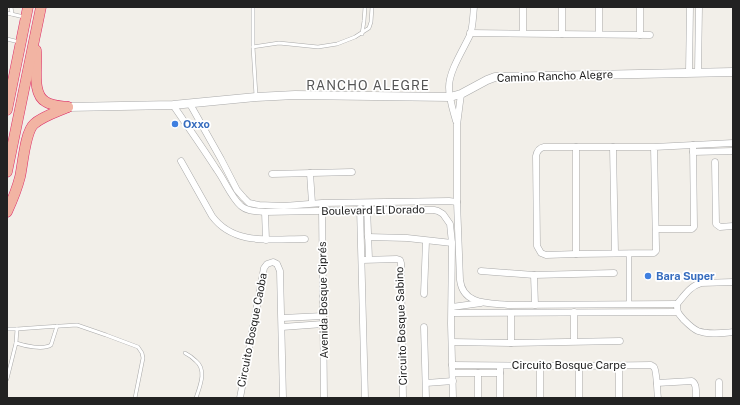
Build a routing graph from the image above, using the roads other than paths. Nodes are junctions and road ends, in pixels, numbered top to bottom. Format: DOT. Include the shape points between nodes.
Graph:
graph roads {
  1 [pos="11,7"];
  2 [pos="41,7"];
  3 [pos="253,7"];
  4 [pos="365,7"];
  5 [pos="372,7"];
  6 [pos="474,7"];
  7 [pos="523,7"];
  8 [pos="562,7"];
  9 [pos="599,7"];
  10 [pos="640,7"];
  11 [pos="690,7"];
  12 [pos="699,7"];
  13 [pos="27,12"];
  14 [pos="7,13"];
  15 [pos="12,14"];
  16 [pos="470,33"];
  17 [pos="362,34"];
  18 [pos="522,34"];
  19 [pos="562,34"];
  20 [pos="599,34"];
  21 [pos="640,35"];
  22 [pos="650,35"];
  23 [pos="7,40"];
  24 [pos="34,41"];
  25 [pos="21,42"];
  26 [pos="253,47"];
  27 [pos="689,72"];
  28 [pos="698,72"];
  29 [pos="733,72"];
  30 [pos="10,80"];
  31 [pos="461,94"];
  32 [pos="450,96"];
  33 [pos="256,97"];
  34 [pos="190,104"];
  35 [pos="173,105"];
  36 [pos="68,107"];
  37 [pos="7,110"];
  38 [pos="201,124"];
  39 [pos="457,125"];
  40 [pos="190,130"];
  41 [pos="733,143"];
  42 [pos="693,145"];
  43 [pos="612,146"];
  44 [pos="654,146"];
  45 [pos="576,147"];
  46 [pos="733,151"];
  47 [pos="693,152"];
  48 [pos="222,159"];
  49 [pos="181,160"];
  50 [pos="715,162"];
  51 [pos="213,164"];
  52 [pos="7,172"];
  53 [pos="352,172"];
  54 [pos="310,173"];
  55 [pos="272,174"];
  56 [pos="360,202"];
  57 [pos="367,202"];
  58 [pos="457,202"];
  59 [pos="312,203"];
  60 [pos="322,203"];
  61 [pos="364,210"];
  62 [pos="322,211"];
  63 [pos="7,212"];
  64 [pos="265,212"];
  65 [pos="733,226"];
  66 [pos="656,230"];
  67 [pos="368,237"];
  68 [pos="305,239"];
  69 [pos="266,240"];
  70 [pos="426,241"];
  71 [pos="452,243"];
  72 [pos="615,253"];
  73 [pos="629,253"];
  74 [pos="576,254"];
  75 [pos="365,260"];
  76 [pos="481,272"];
  77 [pos="614,274"];
  78 [pos="534,275"];
  79 [pos="733,282"];
  80 [pos="424,294"];
  81 [pos="484,303"];
  82 [pos="629,304"];
  83 [pos="677,304"];
  84 [pos="535,305"];
  85 [pos="452,310"];
  86 [pos="574,312"];
  87 [pos="677,312"];
  88 [pos="511,313"];
  89 [pos="323,316"];
  90 [pos="282,318"];
  91 [pos="323,324"];
  92 [pos="58,326"];
  93 [pos="282,327"];
  94 [pos="424,327"];
  95 [pos="7,329"];
  96 [pos="18,329"];
  97 [pos="733,332"];
  98 [pos="574,341"];
  99 [pos="620,341"];
  100 [pos="452,342"];
  101 [pos="16,343"];
  102 [pos="511,343"];
  103 [pos="185,353"];
  104 [pos="452,365"];
  105 [pos="500,365"];
  106 [pos="540,366"];
  107 [pos="578,366"];
  108 [pos="619,366"];
  109 [pos="453,373"];
  110 [pos="478,373"];
  111 [pos="500,373"];
  112 [pos="7,379"];
  113 [pos="453,381"];
  114 [pos="719,382"];
  115 [pos="426,383"];
  116 [pos="657,383"];
  117 [pos="135,398"];
  118 [pos="196,398"];
  119 [pos="240,398"];
  120 [pos="283,398"];
  121 [pos="324,398"];
  122 [pos="364,398"];
  123 [pos="403,398"];
  124 [pos="426,398"];
  125 [pos="453,398"];
  126 [pos="478,398"];
  127 [pos="500,398"];
  128 [pos="540,398"];
  129 [pos="579,398"];
  130 [pos="619,398"];
  131 [pos="658,398"];
  132 [pos="696,398"];
  133 [pos="719,398"];
  1 -- 15 [label="lane"];
  2 -- 24 [label="highway"];
  3 -- 26 [label="lane"];
  4 -- 17 [label="lane"];
  5 -- 17 [label="lane" via="371,25"];
  6 -- 16 [label="street"];
  7 -- 18 [label="street"];
  8 -- 19 [label="street"];
  9 -- 20 [label="street"];
  10 -- 21 [label="street"];
  11 -- 27 [label="street"];
  12 -- 28 [label="street"];
  13 -- 15 [label="lane"];
  13 -- 25 [label="highway"];
  14 -- 15 [label="lane"];
  16 -- 18 [label="street"];
  16 -- 32 [label="street" via="451,76"];
  17 -- 26 [label="lane" via="348,41 327,46 279,43"];
  18 -- 19 [label="street"];
  19 -- 20 [label="street"];
  20 -- 21 [label="street"];
  21 -- 22 [label="street"];
  23 -- 25 [label="lane"];
  24 -- 36 [label="highway" via="39,95 51,104"];
  24 -- 52 [label="highway"];
  25 -- 30 [label="highway"];
  26 -- 33 [label="lane"];
  27 -- 28 [label="street, Camino Rancho Alegre"];
  27 -- 31 [label="street, Camino Rancho Alegre" via="495,77"];
  28 -- 29 [label="street, Camino Rancho Alegre"];
  30 -- 37 [label="highway"];
  31 -- 32 [label="street, Camino Rancho Alegre"];
  31 -- 39 [label="street"];
  32 -- 33 [label="street, Camino Rancho Alegre"];
  32 -- 39 [label="street"];
  33 -- 34 [label="street, Camino Rancho Alegre"];
  34 -- 35 [label="street"];
  34 -- 38 [label="street, Boulevard El Dorado"];
  35 -- 36 [label="street"];
  35 -- 40 [label="street, Boulevard El Dorado"];
  36 -- 63 [label="highway" via="46,116 31,127 20,178"];
  38 -- 40 [label="street"];
  38 -- 48 [label="street, Boulevard El Dorado"];
  39 -- 58 [label="street"];
  40 -- 51 [label="street, Boulevard El Dorado"];
  41 -- 42 [label="street"];
  42 -- 44 [label="street"];
  42 -- 47 [label="street"];
  43 -- 44 [label="street"];
  43 -- 45 [label="street"];
  43 -- 72 [label="street"];
  44 -- 66 [label="street"];
  45 -- 74 [label="street"];
  45 -- 74 [label="street" via="544,147 538,150 536,156 538,249 546,255"];
  46 -- 47 [label="street"];
  47 -- 66 [label="street" via="694,227"];
  48 -- 51 [label="street"];
  48 -- 59 [label="street, Boulevard El Dorado" via="237,190 250,203 284,206"];
  49 -- 69 [label="street" via="212,216 220,224 244,237"];
  50 -- 65 [label="street" via="716,224"];
  51 -- 64 [label="street, Boulevard El Dorado" via="242,206 252,211"];
  53 -- 54 [label="street"];
  54 -- 55 [label="street"];
  54 -- 59 [label="street"];
  56 -- 57 [label="street, Boulevard El Dorado"];
  56 -- 60 [label="street, Boulevard El Dorado"];
  56 -- 61 [label="street"];
  57 -- 58 [label="street, Boulevard El Dorado"];
  57 -- 61 [label="street"];
  58 -- 81 [label="street" via="461,287 470,298"];
  59 -- 60 [label="street, Boulevard El Dorado"];
  60 -- 62 [label="street, Avenida Bosque Ciprés"];
  61 -- 62 [label="street, Boulevard El Dorado"];
  61 -- 67 [label="street"];
  61 -- 71 [label="street, Boulevard El Dorado" via="438,211 450,224"];
  61 -- 75 [label="street"];
  62 -- 64 [label="street, Boulevard El Dorado"];
  62 -- 89 [label="street, Avenida Bosque Ciprés"];
  64 -- 69 [label="street"];
  66 -- 73 [label="street" via="654,253"];
  67 -- 70 [label="street"];
  67 -- 75 [label="street"];
  68 -- 69 [label="street"];
  70 -- 71 [label="street"];
  70 -- 80 [label="street"];
  71 -- 85 [label="street, Boulevard El Dorado"];
  72 -- 73 [label="street"];
  72 -- 74 [label="street"];
  73 -- 82 [label="street"];
  75 -- 122 [label="street"];
  75 -- 123 [label="street, Circuito Bosque Sabino" via="397,259 401,263"];
  76 -- 78 [label="street"];
  77 -- 78 [label="street"];
  78 -- 84 [label="street"];
  79 -- 83 [label="street" via="696,284"];
  81 -- 84 [label="street"];
  81 -- 85 [label="street"];
  82 -- 83 [label="street"];
  82 -- 84 [label="street"];
  83 -- 87 [label="street"];
  85 -- 88 [label="street"];
  85 -- 100 [label="street, Boulevard El Dorado"];
  86 -- 87 [label="street"];
  86 -- 88 [label="street"];
  86 -- 98 [label="street"];
  87 -- 97 [label="street" via="699,332"];
  88 -- 102 [label="street"];
  89 -- 90 [label="street"];
  89 -- 91 [label="street, Avenida Bosque Ciprés"];
  90 -- 93 [label="street, Circuito Bosque Caoba"];
  90 -- 119 [label="street, Circuito Bosque Caoba" via="280,271 273,262 264,268"];
  91 -- 93 [label="street"];
  91 -- 121 [label="street, Avenida Bosque Ciprés"];
  92 -- 96 [label="lane"];
  92 -- 101 [label="lane" via="51,345 46,348"];
  92 -- 117 [label="lane" via="77,325 138,347 143,358"];
  93 -- 120 [label="street, Circuito Bosque Caoba"];
  94 -- 115 [label="street"];
  95 -- 96 [label="lane"];
  96 -- 101 [label="lane"];
  98 -- 99 [label="street"];
  98 -- 102 [label="street"];
  100 -- 102 [label="street"];
  100 -- 104 [label="street, Boulevard El Dorado"];
  101 -- 112 [label="lane"];
  103 -- 118 [label="lane" via="196,360 202,371"];
  104 -- 105 [label="street, Circuito Bosque Carpe"];
  104 -- 109 [label="street, Boulevard El Dorado"];
  105 -- 106 [label="street, Circuito Bosque Carpe"];
  105 -- 111 [label="street"];
  106 -- 107 [label="street, Circuito Bosque Carpe"];
  106 -- 128 [label="street"];
  107 -- 108 [label="street, Circuito Bosque Carpe"];
  107 -- 129 [label="street"];
  108 -- 116 [label="street, Circuito Bosque Carpe" via="652,366 655,369"];
  108 -- 130 [label="street"];
  109 -- 110 [label="street, Circuito Bosque Carpe"];
  109 -- 113 [label="street, Boulevard El Dorado"];
  110 -- 111 [label="street, Circuito Bosque Carpe"];
  110 -- 126 [label="street"];
  111 -- 127 [label="street"];
  113 -- 115 [label="street"];
  113 -- 125 [label="street, Boulevard El Dorado"];
  114 -- 133 [label="street"];
  115 -- 124 [label="street"];
  116 -- 131 [label="street, Circuito Bosque Carpe"];
  116 -- 132 [label="street" via="692,381 696,385"];
}
